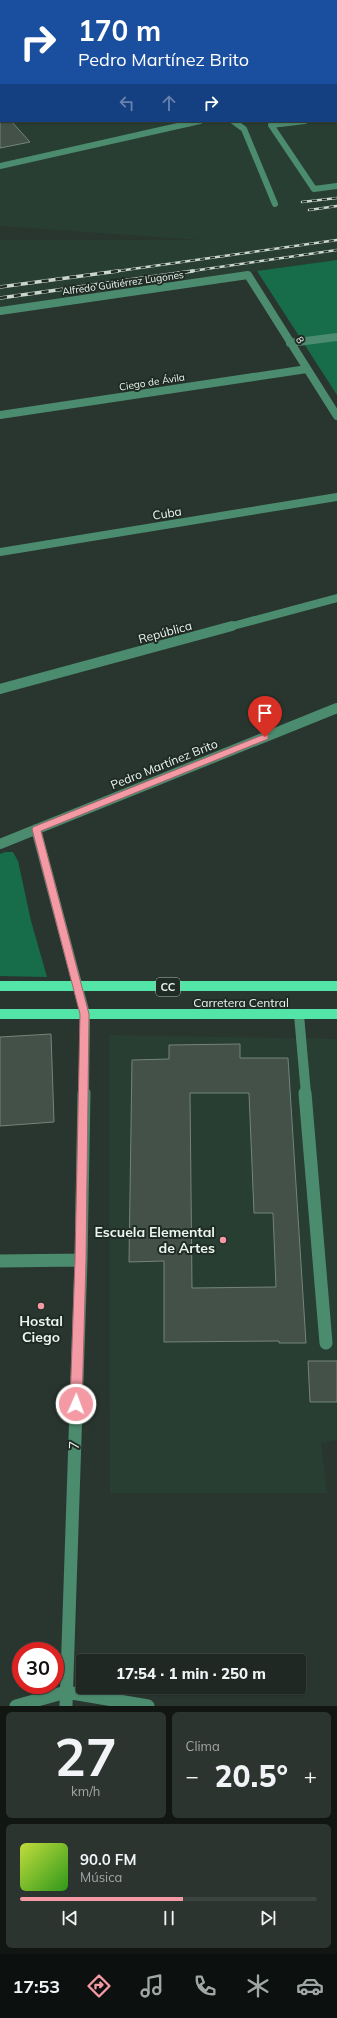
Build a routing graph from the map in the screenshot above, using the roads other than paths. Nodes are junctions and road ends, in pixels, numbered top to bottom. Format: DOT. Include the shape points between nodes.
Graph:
graph roads {
  1 [pos="196,122"];
  2 [pos="234,122"];
  3 [pos="296,122"];
  4 [pos="0,166"];
  5 [pos="337,186"];
  6 [pos="275,204"];
  7 [pos="248,274"];
  8 [pos="0,311"];
  9 [pos="337,337"];
  10 [pos="290,343"];
  11 [pos="307,369"];
  12 [pos="0,415"];
  13 [pos="337,416"];
  14 [pos="337,498"];
  15 [pos="0,552"];
  16 [pos="337,598"];
  17 [pos="0,689"];
  18 [pos="337,708"];
  19 [pos="36,829"];
  20 [pos="0,844"];
  21 [pos="0,986"];
  22 [pos="337,986"];
  23 [pos="76,987"];
  24 [pos="0,1014"];
  25 [pos="84,1014"];
  26 [pos="337,1014"];
  27 [pos="299,1015"];
  28 [pos="80,1260"];
  29 [pos="0,1261"];
  30 [pos="326,1343"];
  31 [pos="66,1699"];
  32 [pos="16,1706"];
  33 [pos="148,1706"];
  1 -- 4 [label="street"];
  2 -- 6 [label="street" via="244,129"];
  3 -- 5 [label="street" via="270,125 314,189"];
  7 -- 8 [label="street, Alfredo Guitiérrez Lugones"];
  7 -- 10 [label="street, 8"];
  9 -- 10 [label="street"];
  10 -- 11 [label="street, 8"];
  11 -- 12 [label="street, Ciego de Ávila"];
  11 -- 13 [label="street, 8"];
  14 -- 15 [label="street, Cuba"];
  16 -- 17 [label="street, República"];
  18 -- 19 [label="street, Pedro Martínez Brito"];
  19 -- 20 [label="street, Pedro Martínez Brito"];
  19 -- 23 [label="street, 7"];
  21 -- 23 [label="main road, Carretera Central / CC"];
  22 -- 23 [label="main road, Carretera Central / CC"];
  23 -- 25 [label="street, 7"];
  24 -- 25 [label="main road, Carretera Central"];
  25 -- 27 [label="main road, Carretera Central"];
  25 -- 28 [label="street, 7"];
  26 -- 27 [label="main road, Carretera Central"];
  27 -- 30 [label="street"];
  28 -- 29 [label="street"];
  28 -- 31 [label="street, 7"];
  31 -- 32 [label="street"];
  31 -- 33 [label="street"];
}
